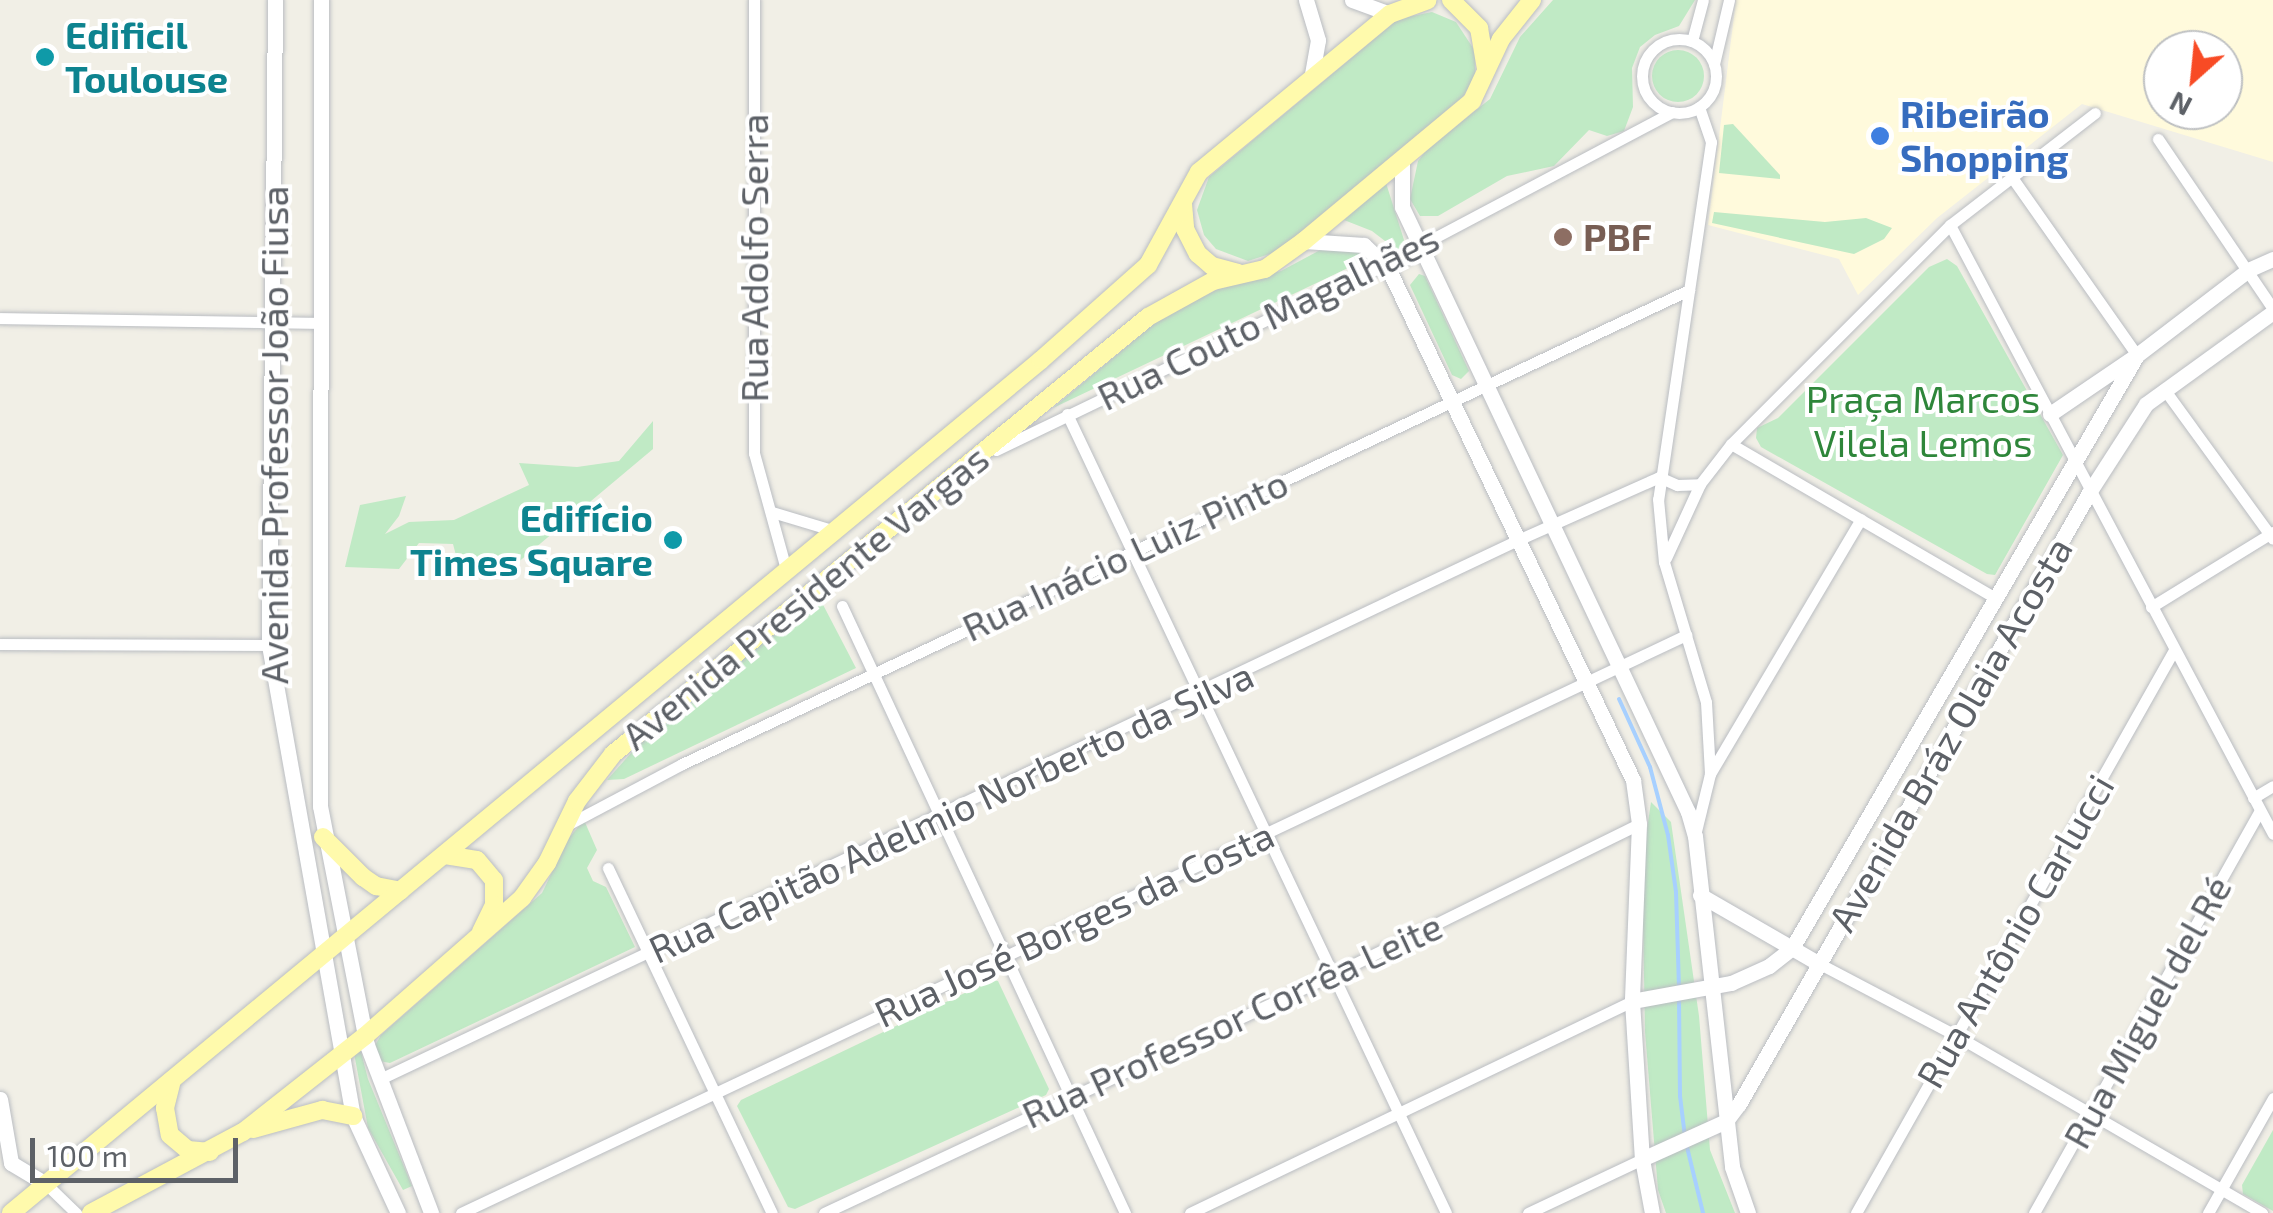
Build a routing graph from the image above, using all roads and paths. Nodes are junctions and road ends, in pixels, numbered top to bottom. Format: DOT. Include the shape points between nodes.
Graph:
graph roads {
  1 [pos="274,0"];
  2 [pos="321,0"];
  3 [pos="754,0"];
  4 [pos="1306,0"];
  5 [pos="1352,0"];
  6 [pos="1428,0"];
  7 [pos="1452,0"];
  8 [pos="1532,0"];
  9 [pos="1703,0"];
  10 [pos="1729,0"];
  11 [pos="1390,14"];
  12 [pos="1692,41"];
  13 [pos="1714,64"];
  14 [pos="1486,74"];
  15 [pos="1311,78"];
  16 [pos="1699,107"];
  17 [pos="1672,112"];
  18 [pos="2095,112"];
  19 [pos="2158,140"];
  20 [pos="1402,160"];
  21 [pos="2011,176"];
  22 [pos="1184,194"];
  23 [pos="1950,225"];
  24 [pos="1304,241"];
  25 [pos="1422,251"];
  26 [pos="2273,259"];
  27 [pos="1388,268"];
  28 [pos="2248,270"];
  29 [pos="1240,274"];
  30 [pos="1689,290"];
  31 [pos="2273,310"];
  32 [pos="0,318"];
  33 [pos="319,323"];
  34 [pos="270,324"];
  35 [pos="2137,355"];
  36 [pos="1484,385"];
  37 [pos="2164,389"];
  38 [pos="1452,400"];
  39 [pos="1067,414"];
  40 [pos="2050,414"];
  41 [pos="1731,444"];
  42 [pos="2073,462"];
  43 [pos="970,463"];
  44 [pos="1659,477"];
  45 [pos="1700,484"];
  46 [pos="2090,492"];
  47 [pos="772,512"];
  48 [pos="1860,519"];
  49 [pos="1549,526"];
  50 [pos="836,531"];
  51 [pos="2272,536"];
  52 [pos="1520,539"];
  53 [pos="1132,553"];
  54 [pos="1664,562"];
  55 [pos="787,572"];
  56 [pos="1994,597"];
  57 [pos="842,606"];
  58 [pos="2151,607"];
  59 [pos="1686,635"];
  60 [pos="0,644"];
  61 [pos="269,645"];
  62 [pos="2174,650"];
  63 [pos="1620,666"];
  64 [pos="872,674"];
  65 [pos="1587,680"];
  66 [pos="1199,694"];
  67 [pos="1906,751"];
  68 [pos="1710,774"];
  69 [pos="1928,774"];
  70 [pos="2273,786"];
  71 [pos="2253,798"];
  72 [pos="2260,811"];
  73 [pos="938,818"];
  74 [pos="1639,824"];
  75 [pos="564,826"];
  76 [pos="1265,832"];
  77 [pos="2273,834"];
  78 [pos="1695,836"];
  79 [pos="323,837"];
  80 [pos="446,855"];
  81 [pos="608,868"];
  82 [pos="402,891"];
  83 [pos="1700,896"];
  84 [pos="343,940"];
  85 [pos="475,942"];
  86 [pos="1792,948"];
  87 [pos="650,954"];
  88 [pos="325,955"];
  89 [pos="1003,957"];
  90 [pos="1818,963"];
  91 [pos="1332,975"];
  92 [pos="1709,986"];
  93 [pos="1632,1000"];
  94 [pos="1955,1035"];
  95 [pos="365,1036"];
  96 [pos="344,1052"];
  97 [pos="380,1079"];
  98 [pos="172,1080"];
  99 [pos="717,1094"];
  100 [pos="1070,1097"];
  101 [pos="0,1098"];
  102 [pos="2273,1098"];
  103 [pos="2090,1113"];
  104 [pos="352,1116"];
  105 [pos="1400,1116"];
  106 [pos="1726,1122"];
  107 [pos="243,1132"];
  108 [pos="210,1152"];
  109 [pos="1642,1159"];
  110 [pos="46,1184"];
  111 [pos="2221,1190"];
  112 [pos="11,1213"];
  113 [pos="76,1213"];
  114 [pos="91,1213"];
  115 [pos="398,1213"];
  116 [pos="431,1213"];
  117 [pos="461,1213"];
  118 [pos="772,1213"];
  119 [pos="824,1213"];
  120 [pos="1125,1213"];
  121 [pos="1190,1213"];
  122 [pos="1446,1213"];
  123 [pos="1528,1213"];
  124 [pos="1652,1213"];
  125 [pos="1748,1213"];
  126 [pos="1856,1213"];
  127 [pos="2034,1213"];
  128 [pos="2208,1213"];
  129 [pos="2262,1213"];
  1 -- 34 [label="street, Avenida Professor João Fiusa"];
  2 -- 33 [label="street, Avenida Professor João Fiusa"];
  3 -- 47 [label="street, Rua Adolfo Serra" via="754,452"];
  4 -- 15 [label="street" via="1318,40"];
  5 -- 11 [label="street"];
  6 -- 11 [label="main road, Avenida Presidente Vargas"];
  7 -- 14 [label="main road" via="1479,28"];
  8 -- 14 [label="main road, Avenida Presidente Vargas" via="1512,22"];
  9 -- 12 [label="street"];
  10 -- 13 [label="street"];
  11 -- 15 [label="main road, Avenida Presidente Vargas"];
  12 -- 13 [label="street"];
  12 -- 17 [label="street" via="1668,40 1644,66 1651,100"];
  13 -- 16 [label="street" via="1714,89"];
  14 -- 20 [label="main road, Avenida Presidente Vargas" via="1472,101"];
  15 -- 22 [label="main road, Avenida Presidente Vargas" via="1211,162"];
  16 -- 17 [label="street"];
  16 -- 30 [label="street" via="1711,142"];
  17 -- 25 [label="street, Rua Couto Magalhães" via="1436,236"];
  18 -- 21 [label="street"];
  19 -- 28 [label="street"];
  20 -- 24 [label="main road, Avenida Presidente Vargas"];
  20 -- 25 [label="street" via="1402,207"];
  21 -- 23 [label="street"];
  21 -- 35 [label="street"];
  22 -- 29 [label="main road" via="1182,220 1192,246 1212,266"];
  22 -- 50 [label="main road, Avenida Presidente Vargas" via="1140,274"];
  23 -- 40 [label="street"];
  23 -- 41 [label="street"];
  24 -- 27 [label="street" via="1364,245"];
  24 -- 29 [label="main road, Avenida Presidente Vargas" via="1274,264"];
  25 -- 27 [label="street, Rua Couto Magalhães"];
  25 -- 36 [label="street"];
  26 -- 28 [label="street, Avenida Bráz Olaia Acosta"];
  27 -- 38 [label="street"];
  27 -- 39 [label="street, Rua Couto Magalhães" via="1368,271"];
  28 -- 31 [label="street"];
  28 -- 35 [label="street, Avenida Bráz Olaia Acosta"];
  29 -- 43 [label="main road, Avenida Presidente Vargas" via="1181,295 1148,316"];
  30 -- 36 [label="street, Rua Inácio Luiz Pinto"];
  30 -- 44 [label="street"];
  31 -- 37 [label="street, Avenida Bráz Olaia Acosta"];
  32 -- 34 [label="street"];
  33 -- 34 [label="street"];
  33 -- 79 [label="street, Avenida Professor João Fiusa"];
  34 -- 61 [label="street, Avenida Professor João Fiusa"];
  35 -- 40 [label="street"];
  35 -- 42 [label="street, Avenida Bráz Olaia Acosta"];
  36 -- 38 [label="street, Rua Inácio Luiz Pinto"];
  36 -- 49 [label="street"];
  37 -- 46 [label="street, Avenida Bráz Olaia Acosta" via="2146,404"];
  37 -- 51 [label="street"];
  38 -- 52 [label="street"];
  38 -- 53 [label="street, Rua Inácio Luiz Pinto"];
  39 -- 43 [label="street, Rua Couto Magalhães"];
  39 -- 53 [label="street"];
  40 -- 42 [label="street"];
  41 -- 45 [label="street"];
  41 -- 48 [label="street"];
  42 -- 46 [label="street"];
  42 -- 56 [label="street, Avenida Bráz Olaia Acosta"];
  43 -- 75 [label="main road, Avenida Presidente Vargas" via="613,754"];
  44 -- 45 [label="street"];
  44 -- 49 [label="street, Rua Capitão Adelmio Norberto da Silva"];
  44 -- 54 [label="street"];
  45 -- 54 [label="street"];
  46 -- 58 [label="street"];
  46 -- 69 [label="street, Avenida Bráz Olaia Acosta"];
  47 -- 50 [label="street"];
  47 -- 55 [label="street, Rua Adolfo Serra"];
  48 -- 56 [label="street"];
  48 -- 68 [label="street"];
  49 -- 52 [label="street, Rua Capitão Adelmio Norberto da Silva"];
  49 -- 63 [label="street"];
  50 -- 55 [label="main road, Avenida Presidente Vargas"];
  51 -- 58 [label="street"];
  52 -- 65 [label="street"];
  52 -- 66 [label="street, Rua Capitão Adelmio Norberto da Silva"];
  53 -- 64 [label="street, Rua Inácio Luiz Pinto"];
  53 -- 66 [label="street"];
  54 -- 59 [label="street"];
  55 -- 80 [label="main road, Avenida Presidente Vargas"];
  56 -- 67 [label="street, Avenida Bráz Olaia Acosta"];
  57 -- 64 [label="street"];
  58 -- 62 [label="street"];
  59 -- 63 [label="street, Rua José Borges da Costa"];
  59 -- 68 [label="street" via="1706,702"];
  60 -- 61 [label="street"];
  61 -- 88 [label="street, Avenida Professor João Fiusa"];
  62 -- 71 [label="street"];
  62 -- 94 [label="street, Rua Antônio Carlucci"];
  63 -- 65 [label="street, Rua José Borges da Costa"];
  63 -- 78 [label="street"];
  64 -- 73 [label="street"];
  64 -- 75 [label="street, Rua Inácio Luiz Pinto"];
  65 -- 74 [label="street" via="1633,780"];
  65 -- 76 [label="street, Rua José Borges da Costa"];
  66 -- 73 [label="street, Rua Capitão Adelmio Norberto da Silva"];
  66 -- 76 [label="street"];
  67 -- 69 [label="street" via="1910,767"];
  67 -- 86 [label="street, Avenida Bráz Olaia Acosta"];
  68 -- 78 [label="street"];
  69 -- 90 [label="street, Avenida Bráz Olaia Acosta"];
  70 -- 71 [label="street"];
  71 -- 72 [label="street"];
  72 -- 77 [label="street"];
  72 -- 103 [label="street, Rua Miguel del Ré"];
  73 -- 87 [label="street, Rua Capitão Adelmio Norberto da Silva"];
  73 -- 89 [label="street"];
  74 -- 91 [label="street, Rua Professor Corrêa Leite"];
  74 -- 93 [label="street"];
  75 -- 85 [label="main road, Avenida Presidente Vargas" via="531,888"];
  76 -- 89 [label="street, Rua José Borges da Costa"];
  76 -- 91 [label="street"];
  78 -- 83 [label="street"];
  79 -- 82 [label="main road" via="376,886"];
  79 -- 84 [label="street, Avenida Professor João Fiusa"];
  80 -- 82 [label="main road, Avenida Presidente Vargas"];
  80 -- 85 [label="main road" via="476,860 494,880 494,906"];
  81 -- 87 [label="street"];
  82 -- 84 [label="main road, Avenida Presidente Vargas"];
  83 -- 86 [label="street"];
  83 -- 92 [label="street"];
  84 -- 88 [label="main road, Avenida Presidente Vargas"];
  84 -- 95 [label="street, Avenida Professor João Fiusa"];
  85 -- 95 [label="main road, Avenida Presidente Vargas"];
  86 -- 90 [label="street"];
  86 -- 92 [label="street, Avenida Bráz Olaia Acosta" via="1751,977"];
  87 -- 97 [label="street, Rua Capitão Adelmio Norberto da Silva"];
  87 -- 99 [label="street"];
  88 -- 96 [label="street, Avenida Professor João Fiusa"];
  88 -- 98 [label="main road, Avenida Presidente Vargas"];
  89 -- 99 [label="street, Rua José Borges da Costa"];
  89 -- 100 [label="street"];
  90 -- 94 [label="street"];
  90 -- 106 [label="street, Avenida Bráz Olaia Acosta"];
  91 -- 100 [label="street, Rua Professor Corrêa Leite"];
  91 -- 105 [label="street"];
  92 -- 93 [label="street, Avenida Bráz Olaia Acosta"];
  92 -- 106 [label="street"];
  93 -- 105 [label="street"];
  93 -- 109 [label="street"];
  94 -- 103 [label="street"];
  94 -- 126 [label="street, Rua Antônio Carlucci"];
  95 -- 96 [label="main road, Avenida Presidente Vargas"];
  95 -- 97 [label="street, Avenida Professor João Fiusa"];
  96 -- 104 [label="street, Avenida Professor João Fiusa"];
  96 -- 107 [label="main road, Avenida Presidente Vargas"];
  97 -- 116 [label="street, Avenida Professor João Fiusa"];
  98 -- 108 [label="main road" via="168,1132 188,1150"];
  98 -- 110 [label="main road, Avenida Presidente Vargas"];
  99 -- 117 [label="street, Rua José Borges da Costa"];
  99 -- 118 [label="street"];
  100 -- 119 [label="street, Rua Professor Corrêa Leite"];
  100 -- 120 [label="street"];
  101 -- 110 [label="street" via="11,1163"];
  102 -- 111 [label="street"];
  103 -- 111 [label="street"];
  103 -- 127 [label="street, Rua Miguel del Ré"];
  104 -- 107 [label="main road" via="322,1110"];
  104 -- 115 [label="street, Avenida Professor João Fiusa"];
  105 -- 121 [label="street"];
  105 -- 122 [label="street"];
  106 -- 109 [label="street"];
  106 -- 125 [label="street"];
  107 -- 108 [label="main road, Avenida Presidente Vargas"];
  108 -- 114 [label="main road, Avenida Presidente Vargas"];
  109 -- 123 [label="street"];
  109 -- 124 [label="street"];
  110 -- 112 [label="main road, Avenida Presidente Vargas"];
  110 -- 113 [label="street"];
  111 -- 128 [label="street"];
  111 -- 129 [label="street"];
}
